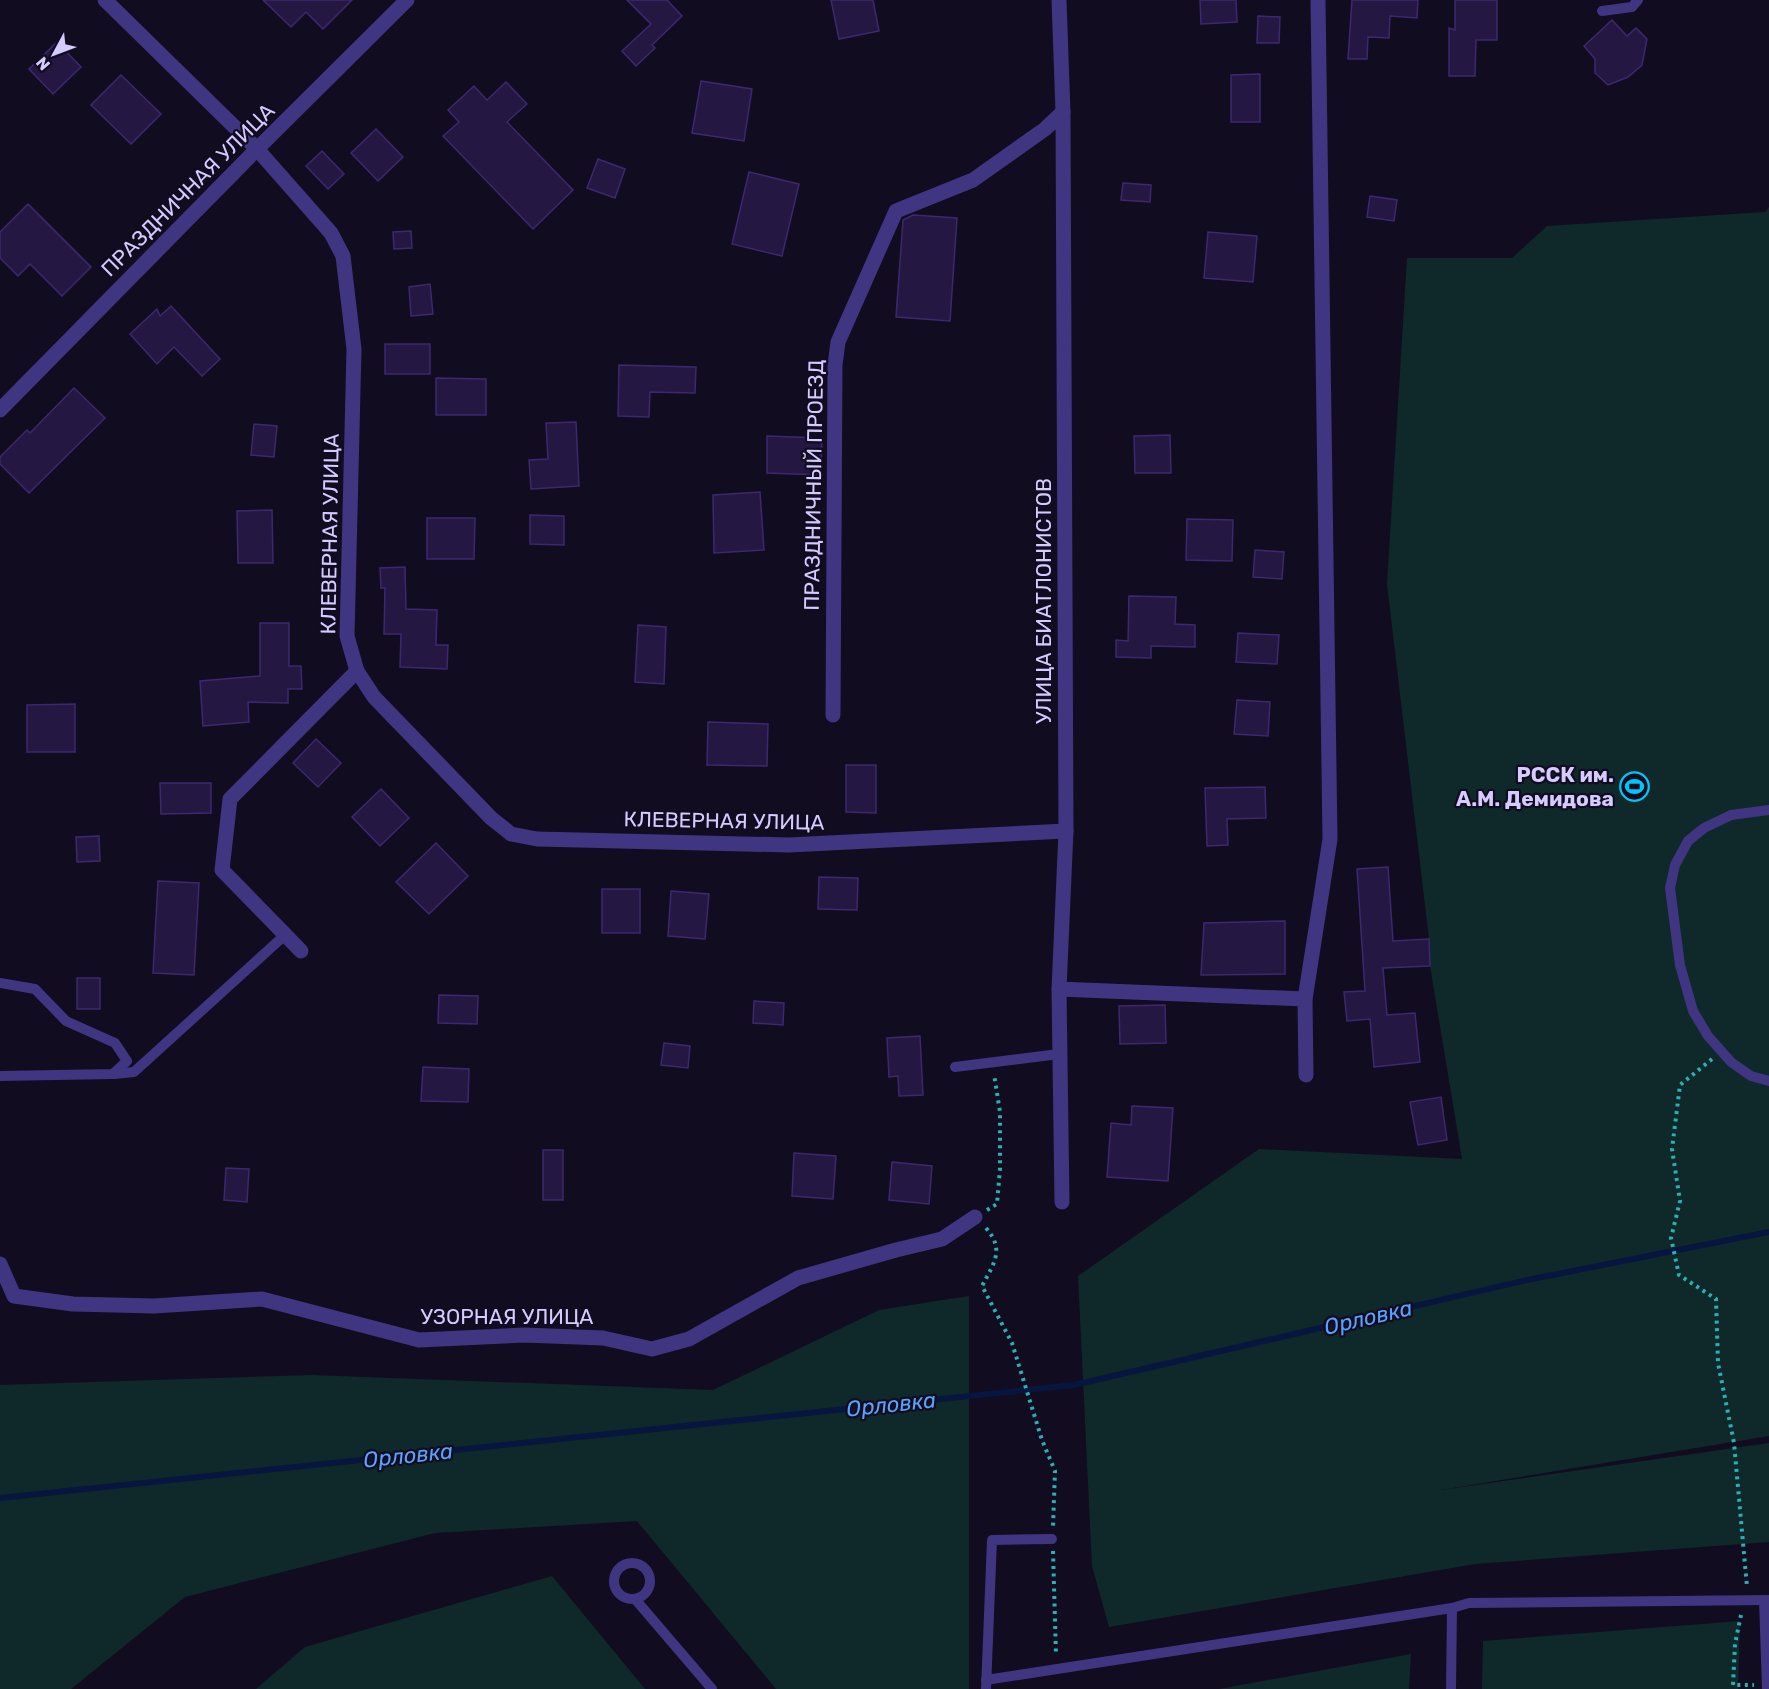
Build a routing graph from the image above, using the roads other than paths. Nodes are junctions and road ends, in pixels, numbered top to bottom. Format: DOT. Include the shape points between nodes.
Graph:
graph roads {
  1 [pos="105,0"];
  2 [pos="407,0"];
  3 [pos="1059,0"];
  4 [pos="1318,0"];
  5 [pos="1638,0"];
  6 [pos="1602,11"];
  7 [pos="1064,112"];
  8 [pos="257,149"];
  9 [pos="0,410"];
  10 [pos="357,671"];
  11 [pos="833,715"];
  12 [pos="1769,810"];
  13 [pos="1066,831"];
  14 [pos="285,935"];
  15 [pos="301,951"];
  16 [pos="0,983"];
  17 [pos="1059,989"];
  18 [pos="1305,999"];
  19 [pos="1059,1054"];
  20 [pos="955,1067"];
  21 [pos="113,1074"];
  22 [pos="1306,1074"];
  23 [pos="0,1076"];
  24 [pos="1769,1081"];
  25 [pos="1062,1202"];
  26 [pos="975,1217"];
  27 [pos="0,1264"];
  28 [pos="7,1294"];
  29 [pos="1052,1539"];
  30 [pos="636,1599"];
  31 [pos="1767,1600"];
  32 [pos="1452,1608"];
  33 [pos="986,1684"];
  34 [pos="712,1689"];
  35 [pos="1451,1689"];
  36 [pos="1767,1689"];
  1 -- 8 [label="street, КЛЕВЕРНАЯ УЛИЦА"];
  2 -- 8 [label="street, ПРАЗДНИЧНАЯ УЛИЦА"];
  3 -- 7 [label="street, УЛИЦА БИАТЛОНИСТОВ"];
  4 -- 18 [label="street" via="1330,839"];
  5 -- 6 [label="lane" via="1632,7"];
  7 -- 11 [label="street, ПРАЗДНИЧНЫЙ ПРОЕЗД" via="973,180 896,211 838,342"];
  7 -- 13 [label="street, УЛИЦА БИАТЛОНИСТОВ"];
  8 -- 9 [label="street, ПРАЗДНИЧНАЯ УЛИЦА"];
  8 -- 10 [label="street, КЛЕВЕРНАЯ УЛИЦА" via="331,233 343,256 354,349 347,636"];
  10 -- 13 [label="street, КЛЕВЕРНАЯ УЛИЦА" via="374,697 511,834 789,845"];
  10 -- 14 [label="street" via="230,799 222,870"];
  12 -- 24 [label="lane" via="1731,815 1704,828 1688,841 1675,865 1670,888 1680,966 1693,1011 1731,1062 1752,1076"];
  13 -- 17 [label="street, УЛИЦА БИАТЛОНИСТОВ"];
  14 -- 15 [label="street"];
  14 -- 21 [label="lane" via="134,1072"];
  16 -- 21 [label="lane" via="35,989 66,1021 116,1043 127,1061"];
  17 -- 18 [label="street"];
  17 -- 19 [label="street, УЛИЦА БИАТЛОНИСТОВ"];
  18 -- 22 [label="street"];
  19 -- 20 [label="lane"];
  19 -- 25 [label="street, УЛИЦА БИАТЛОНИСТОВ"];
  21 -- 23 [label="lane"];
  26 -- 28 [label="street, УЗОРНАЯ УЛИЦА" via="942,1239 798,1278 689,1339 651,1349 603,1338 524,1335 419,1340 262,1299 154,1306 73,1304"];
  27 -- 28 [label="street, УЗОРНАЯ УЛИЦА"];
  29 -- 33 [label="lane" via="992,1540"];
  30 -- 34 [label="lane"];
  31 -- 32 [label="lane" via="1469,1603"];
  31 -- 36 [label="lane"];
  32 -- 33 [label="lane"];
  32 -- 35 [label="lane"];
}
